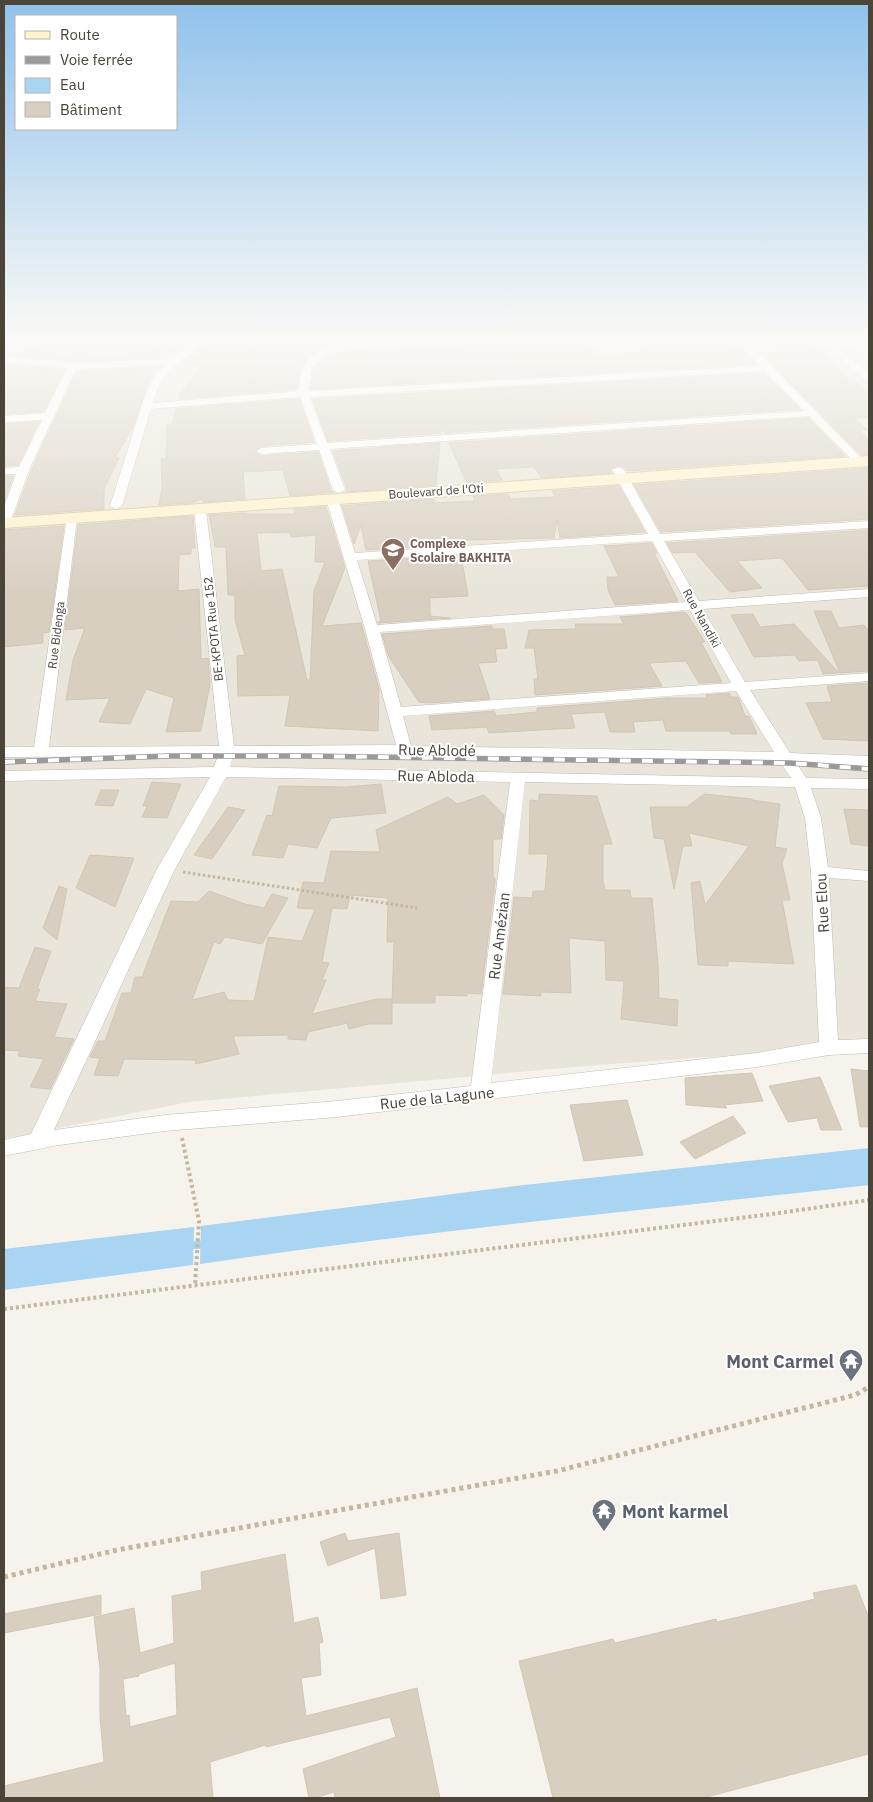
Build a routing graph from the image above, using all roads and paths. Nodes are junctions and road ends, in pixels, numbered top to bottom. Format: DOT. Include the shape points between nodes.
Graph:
graph roads {
  1 [pos="44,426"];
  2 [pos="141,426"];
  3 [pos="316,426"];
  4 [pos="618,426"];
  5 [pos="827,426"];
  6 [pos="324,446"];
  7 [pos="261,451"];
  8 [pos="863,458"];
  9 [pos="23,470"];
  10 [pos="4,471"];
  11 [pos="621,474"];
  12 [pos="336,495"];
  13 [pos="116,506"];
  14 [pos="200,510"];
  15 [pos="5,518"];
  16 [pos="71,519"];
  17 [pos="869,524"];
  18 [pos="657,538"];
  19 [pos="349,557"];
  20 [pos="869,593"];
  21 [pos="696,607"];
  22 [pos="372,629"];
  23 [pos="869,677"];
  24 [pos="740,686"];
  25 [pos="395,712"];
  26 [pos="227,749"];
  27 [pos="41,750"];
  28 [pos="406,750"];
  29 [pos="4,752"];
  30 [pos="787,760"];
  31 [pos="869,761"];
  32 [pos="221,772"];
  33 [pos="4,776"];
  34 [pos="518,778"];
  35 [pos="801,782"];
  36 [pos="869,784"];
  37 [pos="166,869"];
  38 [pos="820,872"];
  39 [pos="869,876"];
  40 [pos="417,908"];
  41 [pos="869,1046"];
  42 [pos="829,1048"];
  43 [pos="480,1094"];
  44 [pos="179,1122"];
  45 [pos="38,1141"];
  46 [pos="4,1148"];
  47 [pos="869,1200"];
  48 [pos="195,1286"];
  49 [pos="4,1309"];
  50 [pos="869,1387"];
  51 [pos="4,1578"];
  1 -- 9 [label="street"];
  2 -- 13 [label="street"];
  3 -- 6 [label="street"];
  4 -- 6 [label="street"];
  5 -- 8 [label="street"];
  6 -- 7 [label="street"];
  6 -- 12 [label="street"];
  8 -- 11 [label="main road, Boulevard de l'Oti"];
  9 -- 10 [label="street"];
  9 -- 15 [label="street"];
  11 -- 12 [label="main road, Boulevard de l'Oti"];
  11 -- 18 [label="street, Rue Nandiki"];
  12 -- 13 [label="main road, Boulevard de l'Oti"];
  12 -- 14 [label="main road, Boulevard de l'Oti"];
  12 -- 19 [label="street"];
  13 -- 15 [label="main road, Boulevard de l'Oti"];
  14 -- 16 [label="main road, Boulevard de l'Oti"];
  14 -- 26 [label="street, BE-KPOTA Rue 152"];
  15 -- 16 [label="main road, Boulevard de l'Oti"];
  16 -- 27 [label="street, Rue Bidenga"];
  17 -- 18 [label="street"];
  18 -- 19 [label="street"];
  18 -- 21 [label="street, Rue Nandiki"];
  19 -- 22 [label="street"];
  20 -- 21 [label="street"];
  21 -- 22 [label="street"];
  21 -- 24 [label="street, Rue Nandiki"];
  22 -- 25 [label="street"];
  23 -- 24 [label="street"];
  24 -- 25 [label="street"];
  24 -- 30 [label="street, Rue Nandiki"];
  25 -- 28 [label="street"];
  26 -- 27 [label="street, Rue Ablodé"];
  26 -- 28 [label="street, Rue Ablodé"];
  26 -- 32 [label="street"];
  27 -- 29 [label="street, Rue Ablodé"];
  28 -- 30 [label="street, Rue Ablodé"];
  30 -- 31 [label="street, Rue Ablodé"];
  30 -- 35 [label="street, Rue Elou"];
  32 -- 33 [label="street, Rue Abloda"];
  32 -- 34 [label="street, Rue Abloda"];
  32 -- 37 [label="street"];
  34 -- 35 [label="street, Rue Abloda"];
  34 -- 43 [label="street, Rue Amézian"];
  35 -- 36 [label="street, Rue Abloda"];
  35 -- 38 [label="street, Rue Elou" via="813,818"];
  37 -- 40 [label="path" via="265,887"];
  37 -- 45 [label="street"];
  38 -- 39 [label="street"];
  38 -- 42 [label="street, Rue Elou"];
  41 -- 42 [label="street, Rue de la Lagune"];
  42 -- 43 [label="street, Rue de la Lagune"];
  43 -- 44 [label="street, Rue de la Lagune"];
  44 -- 45 [label="street, Rue de la Lagune"];
  44 -- 48 [label="path" via="199,1221"];
  45 -- 46 [label="street, Rue de la Lagune"];
  47 -- 48 [label="path"];
  48 -- 49 [label="path"];
  50 -- 51 [label="path" via="855,1395 557,1471 116,1550"];
}
